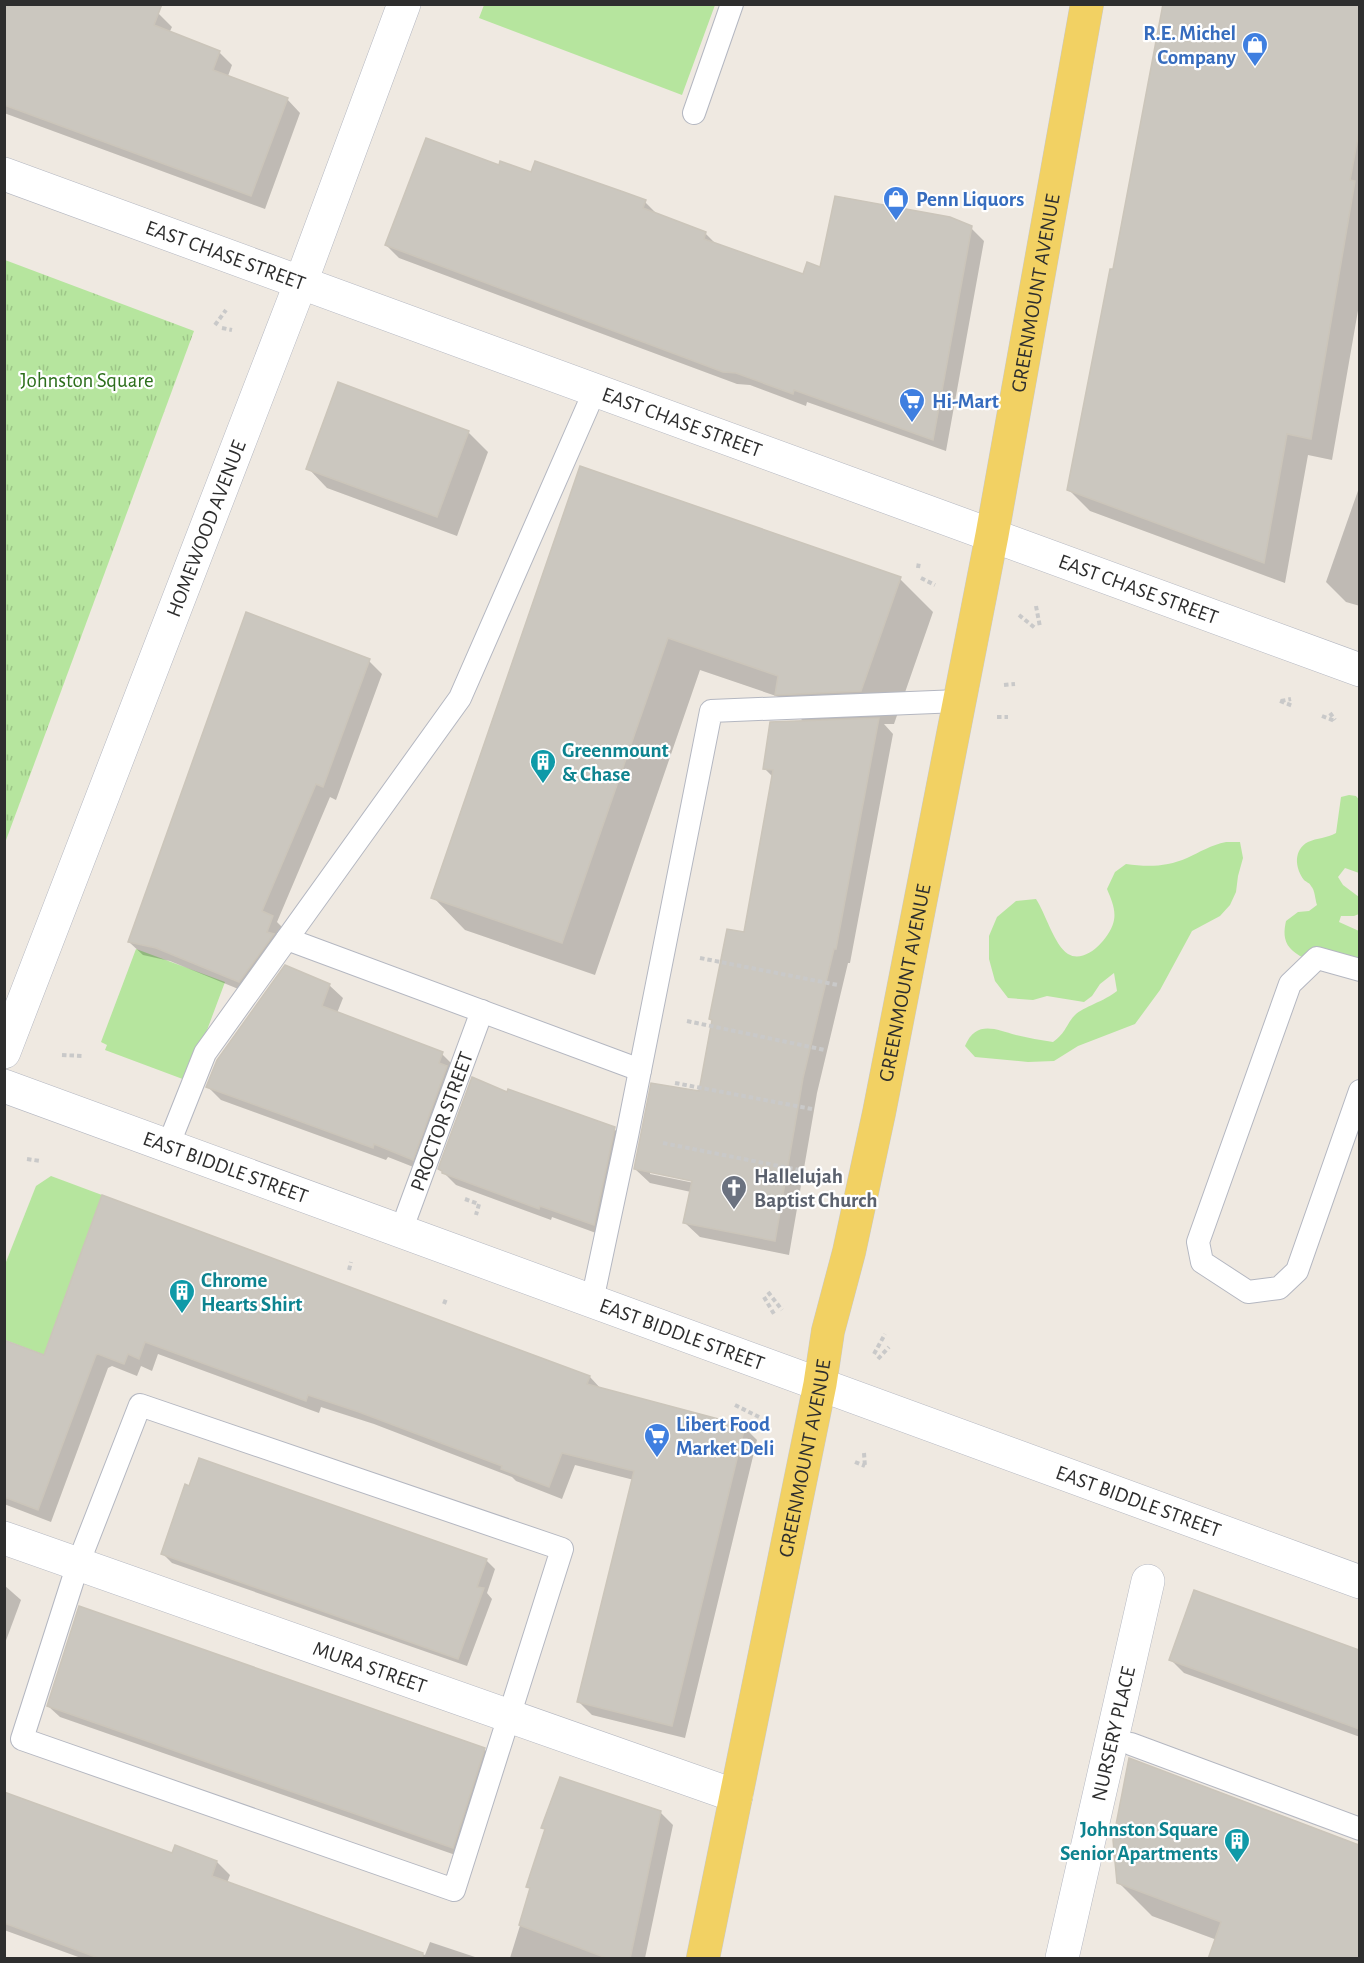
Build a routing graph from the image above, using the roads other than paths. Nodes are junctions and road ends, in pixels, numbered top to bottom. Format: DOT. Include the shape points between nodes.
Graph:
graph roads {
  1 [pos="404,4"];
  2 [pos="732,4"];
  3 [pos="1087,4"];
  4 [pos="694,113"];
  5 [pos="4,174"];
  6 [pos="301,282"];
  7 [pos="596,390"];
  8 [pos="992,535"];
  9 [pos="1359,670"];
  10 [pos="959,701"];
  11 [pos="287,939"];
  12 [pos="1359,970"];
  13 [pos="482,1011"];
  14 [pos="4,1052"];
  15 [pos="639,1073"];
  16 [pos="4,1086"];
  17 [pos="1359,1091"];
  18 [pos="168,1146"];
  19 [pos="401,1231"];
  20 [pos="592,1301"];
  21 [pos="820,1384"];
  22 [pos="4,1538"];
  23 [pos="78,1564"];
  24 [pos="1148,1581"];
  25 [pos="1359,1581"];
  26 [pos="511,1716"];
  27 [pos="1131,1744"];
  28 [pos="736,1796"];
  29 [pos="1359,1829"];
  30 [pos="703,1959"];
  31 [pos="1062,1959"];
  1 -- 6 [label="street, HOMEWOOD AVENUE"];
  2 -- 4 [label="lane"];
  3 -- 8 [label="main road, GREENMOUNT AVENUE"];
  5 -- 6 [label="street, EAST CHASE STREET"];
  6 -- 7 [label="street, EAST CHASE STREET"];
  6 -- 14 [label="street, HOMEWOOD AVENUE"];
  7 -- 8 [label="street, EAST CHASE STREET"];
  7 -- 11 [label="lane" via="460,698"];
  8 -- 9 [label="street, EAST CHASE STREET"];
  8 -- 10 [label="main road, GREENMOUNT AVENUE"];
  10 -- 15 [label="lane" via="711,711"];
  10 -- 21 [label="main road, GREENMOUNT AVENUE" via="879,1113 828,1331"];
  11 -- 13 [label="lane"];
  11 -- 18 [label="lane" via="205,1053"];
  12 -- 17 [label="lane" via="1317,958 1290,984 1198,1242 1202,1263 1248,1292 1279,1288 1297,1271"];
  13 -- 15 [label="lane"];
  13 -- 19 [label="lane, PROCTOR STREET"];
  15 -- 20 [label="lane"];
  16 -- 18 [label="street, EAST BIDDLE STREET"];
  18 -- 19 [label="street, EAST BIDDLE STREET"];
  19 -- 20 [label="street, EAST BIDDLE STREET"];
  20 -- 21 [label="street, EAST BIDDLE STREET"];
  21 -- 25 [label="street, EAST BIDDLE STREET"];
  21 -- 28 [label="main road, GREENMOUNT AVENUE"];
  22 -- 23 [label="street, MURA STREET"];
  23 -- 26 [label="street, MURA STREET"];
  23 -- 26 [label="lane" via="140,1405 562,1549"];
  23 -- 26 [label="lane" via="22,1739 454,1890"];
  24 -- 31 [label="street, NURSERY PLACE"];
  26 -- 28 [label="street, MURA STREET"];
  27 -- 29 [label="lane"];
  28 -- 30 [label="main road, GREENMOUNT AVENUE"];
}
